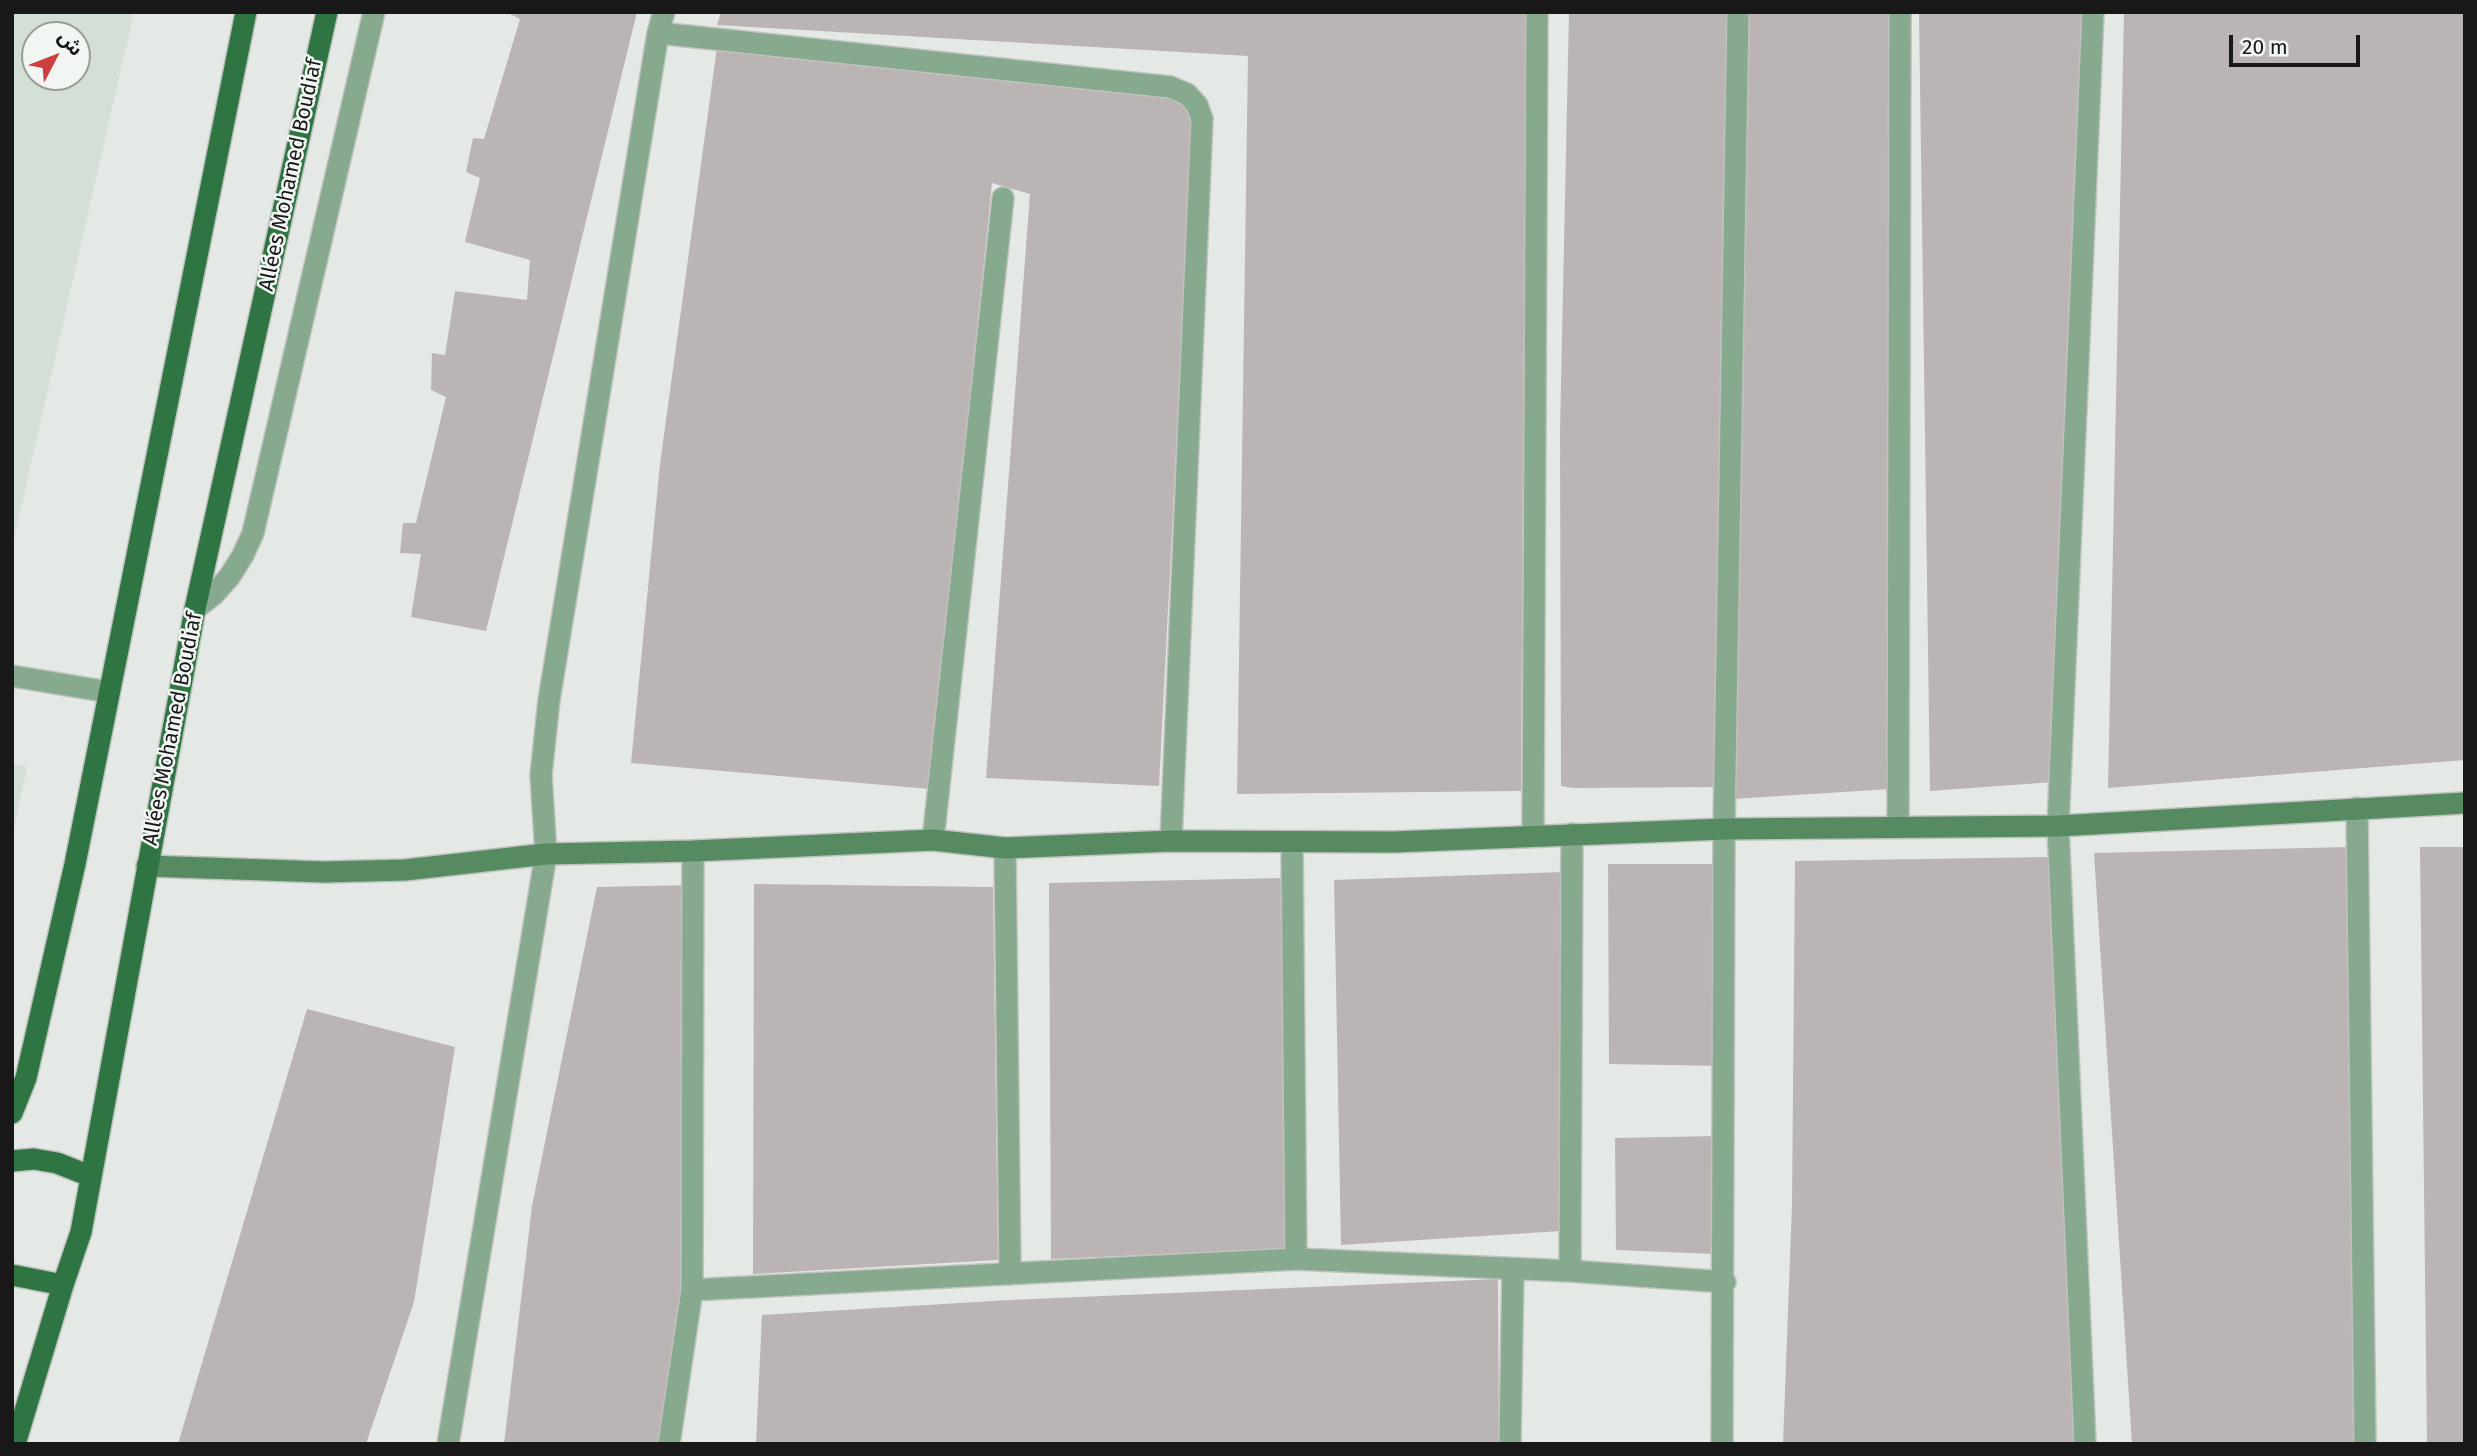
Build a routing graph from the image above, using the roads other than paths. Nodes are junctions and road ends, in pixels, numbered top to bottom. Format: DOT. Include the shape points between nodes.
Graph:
graph roads {
  1 [pos="246,12"];
  2 [pos="327,12"];
  3 [pos="374,12"];
  4 [pos="664,12"];
  5 [pos="1536,12"];
  6 [pos="1738,12"];
  7 [pos="1900,12"];
  8 [pos="2093,12"];
  9 [pos="658,33"];
  10 [pos="1003,198"];
  11 [pos="195,609"];
  12 [pos="12,676"];
  13 [pos="110,692"];
  14 [pos="2465,803"];
  15 [pos="2357,808"];
  16 [pos="2058,826"];
  17 [pos="1898,827"];
  18 [pos="1724,829"];
  19 [pos="1572,834"];
  20 [pos="1533,835"];
  21 [pos="933,840"];
  22 [pos="1171,841"];
  23 [pos="1292,843"];
  24 [pos="1005,848"];
  25 [pos="693,851"];
  26 [pos="546,854"];
  27 [pos="147,866"];
  28 [pos="12,1113"];
  29 [pos="12,1161"];
  30 [pos="90,1176"];
  31 [pos="1296,1259"];
  32 [pos="1513,1269"];
  33 [pos="1570,1271"];
  34 [pos="1010,1273"];
  35 [pos="12,1275"];
  36 [pos="1724,1282"];
  37 [pos="63,1285"];
  38 [pos="692,1290"];
  39 [pos="15,1444"];
  40 [pos="448,1444"];
  41 [pos="669,1444"];
  42 [pos="1510,1444"];
  43 [pos="1722,1444"];
  44 [pos="2084,1444"];
  45 [pos="2365,1444"];
  1 -- 13 [label="main road"];
  2 -- 11 [label="main road, Allées Mohamed Boudiaf"];
  3 -- 11 [label="street" via="253,533 230,576"];
  4 -- 9 [label="street"];
  5 -- 20 [label="street"];
  6 -- 18 [label="street"];
  7 -- 17 [label="street"];
  8 -- 16 [label="street"];
  9 -- 22 [label="street" via="1170,87 1187,94 1197,105 1202,119"];
  9 -- 26 [label="street" via="549,699 541,775"];
  10 -- 21 [label="street"];
  11 -- 27 [label="main road, Allées Mohamed Boudiaf"];
  12 -- 13 [label="street"];
  13 -- 28 [label="main road" via="33,1049"];
  14 -- 15 [label="street"];
  15 -- 16 [label="street"];
  15 -- 45 [label="street"];
  16 -- 17 [label="street"];
  16 -- 44 [label="street"];
  17 -- 18 [label="street"];
  18 -- 19 [label="street"];
  18 -- 36 [label="street"];
  19 -- 20 [label="street"];
  19 -- 33 [label="street"];
  20 -- 23 [label="street"];
  21 -- 24 [label="street"];
  21 -- 25 [label="street"];
  22 -- 23 [label="street"];
  22 -- 24 [label="street"];
  23 -- 31 [label="street"];
  24 -- 34 [label="street"];
  25 -- 26 [label="street"];
  25 -- 38 [label="street"];
  26 -- 27 [label="street" via="405,870"];
  26 -- 40 [label="street"];
  27 -- 30 [label="main road, Allées Mohamed Boudiaf"];
  29 -- 30 [label="main road" via="57,1163"];
  30 -- 37 [label="main road, Allées Mohamed Boudiaf" via="81,1233"];
  31 -- 32 [label="street"];
  31 -- 34 [label="street"];
  32 -- 33 [label="street"];
  32 -- 42 [label="street"];
  33 -- 36 [label="street"];
  34 -- 38 [label="street"];
  35 -- 37 [label="main road"];
  36 -- 43 [label="street"];
  37 -- 39 [label="main road, Allées Mohamed Boudiaf"];
  38 -- 41 [label="street"];
}
